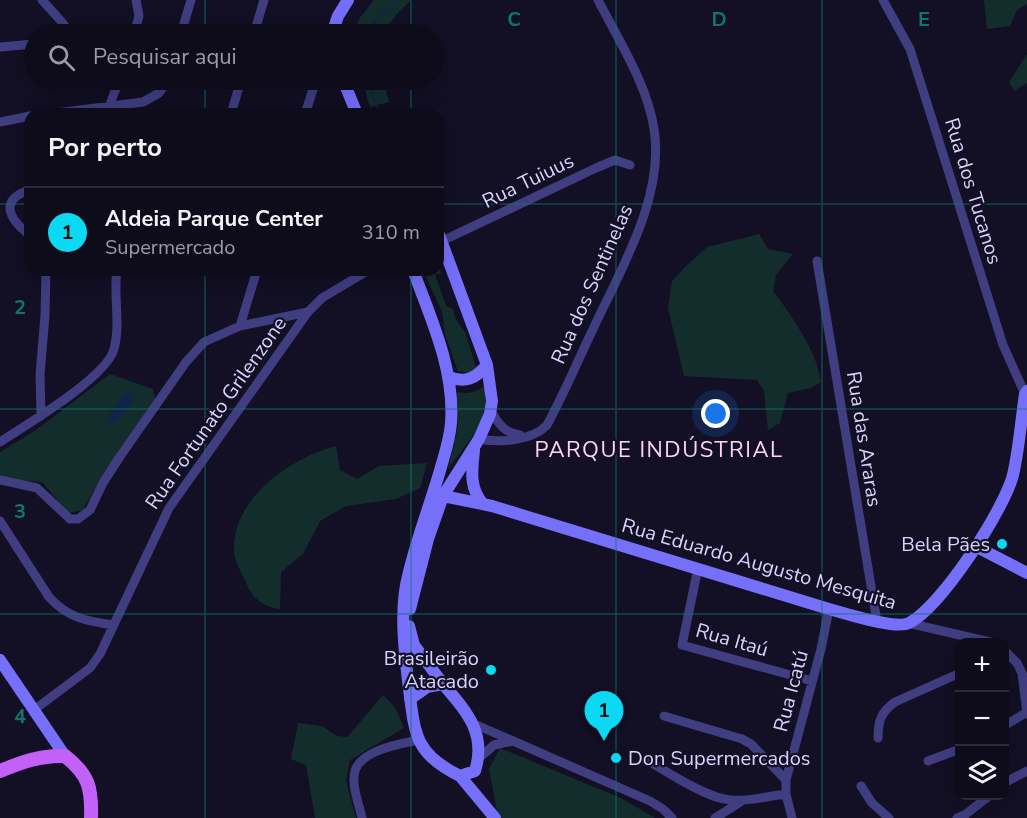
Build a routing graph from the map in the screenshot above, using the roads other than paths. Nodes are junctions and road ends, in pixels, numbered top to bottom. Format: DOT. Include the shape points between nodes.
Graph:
graph roads {
  1 [pos="42,0"];
  2 [pos="136,0"];
  3 [pos="191,0"];
  4 [pos="264,0"];
  5 [pos="348,0"];
  6 [pos="598,0"];
  7 [pos="883,0"];
  8 [pos="63,24"];
  9 [pos="137,24"];
  10 [pos="184,24"];
  11 [pos="257,24"];
  12 [pos="335,24"];
  13 [pos="24,45"];
  14 [pos="0,47"];
  15 [pos="115,90"];
  16 [pos="161,90"];
  17 [pos="238,90"];
  18 [pos="313,90"];
  19 [pos="347,90"];
  20 [pos="109,107"];
  21 [pos="100,108"];
  22 [pos="233,108"];
  23 [pos="307,108"];
  24 [pos="355,108"];
  25 [pos="24,117"];
  26 [pos="0,122"];
  27 [pos="630,165"];
  28 [pos="24,192"];
  29 [pos="24,230"];
  30 [pos="444,235"];
  31 [pos="444,248"];
  32 [pos="817,261"];
  33 [pos="46,276"];
  34 [pos="117,276"];
  35 [pos="255,276"];
  36 [pos="359,276"];
  37 [pos="415,276"];
  38 [pos="308,312"];
  39 [pos="240,326"];
  40 [pos="487,366"];
  41 [pos="448,377"];
  42 [pos="1026,393"];
  43 [pos="491,411"];
  44 [pos="41,416"];
  45 [pos="528,435"];
  46 [pos="0,442"];
  47 [pos="477,443"];
  48 [pos="0,480"];
  49 [pos="443,496"];
  50 [pos="482,503"];
  51 [pos="0,521"];
  52 [pos="975,546"];
  53 [pos="698,568"];
  54 [pos="1027,573"];
  55 [pos="829,609"];
  56 [pos="877,622"];
  57 [pos="908,623"];
  58 [pos="113,625"];
  59 [pos="973,638"];
  60 [pos="1009,654"];
  61 [pos="0,660"];
  62 [pos="955,675"];
  63 [pos="1025,677"];
  64 [pos="812,681"];
  65 [pos="443,684"];
  66 [pos="410,699"];
  67 [pos="34,710"];
  68 [pos="1027,713"];
  69 [pos="664,716"];
  70 [pos="472,723"];
  71 [pos="1009,724"];
  72 [pos="878,738"];
  73 [pos="418,740"];
  74 [pos="513,741"];
  75 [pos="955,751"];
  76 [pos="64,756"];
  77 [pos="479,758"];
  78 [pos="645,759"];
  79 [pos="928,761"];
  80 [pos="0,771"];
  81 [pos="476,771"];
  82 [pos="1027,771"];
  83 [pos="460,776"];
  84 [pos="786,780"];
  85 [pos="1009,781"];
  86 [pos="861,786"];
  87 [pos="786,794"];
  88 [pos="744,799"];
  89 [pos="983,800"];
  90 [pos="484,803"];
  91 [pos="91,818"];
  92 [pos="362,818"];
  93 [pos="495,818"];
  94 [pos="672,818"];
  95 [pos="715,818"];
  96 [pos="792,818"];
  97 [pos="889,818"];
  98 [pos="957,818"];
  1 -- 8 [label="street"];
  2 -- 9 [label="street"];
  3 -- 10 [label="street"];
  4 -- 11 [label="street"];
  5 -- 12 [label="main road"];
  6 -- 45 [label="street, Rua dos Sentinelas" via="652,115 654,173 633,242 552,415 543,429"];
  7 -- 42 [label="street, Rua dos Tucanos" via="910,49 1003,345"];
  13 -- 14 [label="street"];
  15 -- 20 [label="street"];
  16 -- 20 [label="street" via="143,102"];
  17 -- 22 [label="street"];
  18 -- 23 [label="street"];
  19 -- 24 [label="main road"];
  20 -- 21 [label="street"];
  25 -- 26 [label="street"];
  27 -- 30 [label="street, Rua Tuiuus" via="615,160"];
  28 -- 29 [label="street" via="10,198 6,212"];
  31 -- 40 [label="main road"];
  32 -- 56 [label="street, Rua das Araras"];
  33 -- 44 [label="street"];
  34 -- 44 [label="street" via="116,336 111,359"];
  35 -- 39 [label="street"];
  36 -- 38 [label="street, Rua Fortunato Grilenzone" via="322,298"];
  37 -- 41 [label="main road"];
  38 -- 39 [label="street"];
  38 -- 58 [label="street, Rua Fortunato Grilenzone" via="179,492"];
  39 -- 48 [label="street" via="204,342 194,353 114,464 85,515 70,519 38,488"];
  40 -- 41 [label="main road" via="470,380"];
  40 -- 43 [label="main road"];
  41 -- 66 [label="main road" via="452,407 449,437 406,586 404,650"];
  42 -- 52 [label="main road, Rua Eduardo Augusto Mesquita" via="1012,477 1005,498"];
  43 -- 45 [label="street" via="509,433"];
  43 -- 47 [label="main road"];
  44 -- 46 [label="street"];
  45 -- 47 [label="street, Rua dos Sentinelas"];
  47 -- 49 [label="main road"];
  47 -- 50 [label="main road" via="471,483"];
  49 -- 50 [label="main road, Rua Eduardo Augusto Mesquita"];
  49 -- 65 [label="main road" via="408,618 414,645"];
  50 -- 53 [label="main road, Rua Eduardo Augusto Mesquita"];
  51 -- 58 [label="street" via="59,608 79,619"];
  52 -- 54 [label="main road"];
  52 -- 57 [label="main road, Rua Eduardo Augusto Mesquita" via="944,593"];
  53 -- 55 [label="main road, Rua Eduardo Augusto Mesquita"];
  53 -- 64 [label="street, Rua Itaú" via="682,645"];
  55 -- 56 [label="main road, Rua Eduardo Augusto Mesquita"];
  55 -- 64 [label="street, Rua Icatú"];
  56 -- 57 [label="main road, Rua Eduardo Augusto Mesquita"];
  57 -- 59 [label="street"];
  58 -- 67 [label="street, Rua Fortunato Grilenzone" via="90,668"];
  60 -- 63 [label="street"];
  61 -- 67 [label="main road"];
  62 -- 72 [label="street" via="886,709"];
  63 -- 68 [label="street"];
  64 -- 84 [label="street, Rua Icatú"];
  65 -- 66 [label="main road" via="427,687"];
  65 -- 70 [label="main road"];
  66 -- 73 [label="main road"];
  67 -- 76 [label="main road"];
  68 -- 71 [label="street"];
  69 -- 84 [label="street" via="742,739"];
  70 -- 74 [label="street"];
  70 -- 77 [label="main road" via="479,742"];
  73 -- 83 [label="main road" via="437,763"];
  73 -- 92 [label="street" via="381,750 360,762 354,783"];
  74 -- 77 [label="street" via="494,745"];
  74 -- 94 [label="street" via="650,801"];
  75 -- 79 [label="street"];
  76 -- 80 [label="main road" via="47,755"];
  76 -- 91 [label="main road" via="88,782"];
  77 -- 81 [label="main road"];
  78 -- 88 [label="street" via="726,800"];
  81 -- 83 [label="main road"];
  81 -- 90 [label="main road"];
  82 -- 85 [label="street"];
  83 -- 90 [label="main road"];
  84 -- 87 [label="street, Rua Icatú"];
  86 -- 97 [label="street"];
  87 -- 88 [label="street"];
  87 -- 96 [label="street, Rua Icatú"];
  88 -- 95 [label="street"];
  89 -- 98 [label="street"];
  90 -- 93 [label="main road"];
}
